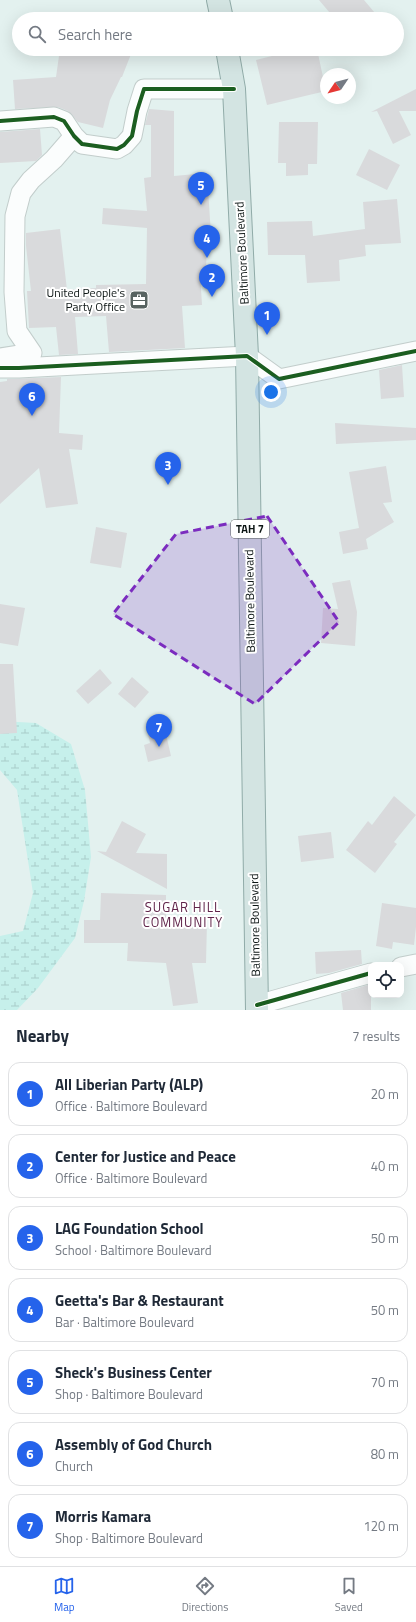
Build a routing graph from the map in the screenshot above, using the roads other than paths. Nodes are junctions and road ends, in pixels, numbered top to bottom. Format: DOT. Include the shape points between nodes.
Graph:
graph roads {
  1 [pos="218,0"];
  2 [pos="221,12"];
  3 [pos="228,56"];
  4 [pos="234,89"];
  5 [pos="0,121"];
  6 [pos="74,136"];
  7 [pos="416,351"];
  8 [pos="247,356"];
  9 [pos="0,358"];
  10 [pos="0,368"];
  11 [pos="416,964"];
  12 [pos="404,966"];
  13 [pos="368,974"];
  14 [pos="257,1008"];
  1 -- 2 [label="highway"];
  3 -- 4 [label="highway, Baltimore Boulevard / TAH 7"];
  4 -- 6 [label="street" via="144,89 132,136 124,145 117,149 82,144"];
  4 -- 8 [label="highway, Baltimore Boulevard / TAH 7"];
  5 -- 6 [label="street" via="54,117 64,121"];
  6 -- 9 [label="street" via="21,193 15,216 14,292 17,331 32,353"];
  7 -- 8 [label="street" via="279,378"];
  8 -- 10 [label="street"];
  8 -- 14 [label="highway, Baltimore Boulevard / TAH 7"];
  11 -- 12 [label="street"];
  13 -- 14 [label="street"];
}
